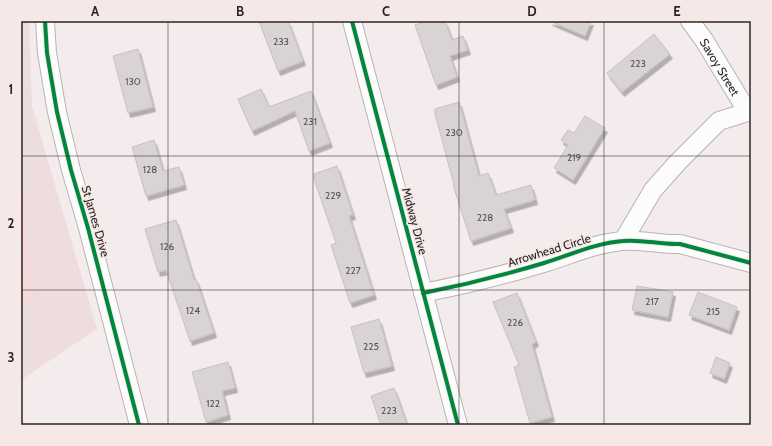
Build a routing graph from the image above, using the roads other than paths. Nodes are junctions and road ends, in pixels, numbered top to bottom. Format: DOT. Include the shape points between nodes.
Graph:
graph roads {
  1 [pos="44,21"];
  2 [pos="352,21"];
  3 [pos="690,21"];
  4 [pos="751,111"];
  5 [pos="623,241"];
  6 [pos="751,263"];
  7 [pos="423,293"];
  8 [pos="139,425"];
  9 [pos="458,425"];
  1 -- 8 [label="street, St James Drive" via="57,112"];
  2 -- 7 [label="street, Midway Drive"];
  3 -- 4 [label="street, Savoy Street" via="744,106"];
  4 -- 5 [label="street" via="719,121 678,162 653,190"];
  5 -- 6 [label="street, Arrowhead Circle" via="680,244"];
  5 -- 7 [label="street, Arrowhead Circle" via="598,245 505,275"];
  7 -- 9 [label="street, Midway Drive"];
}
